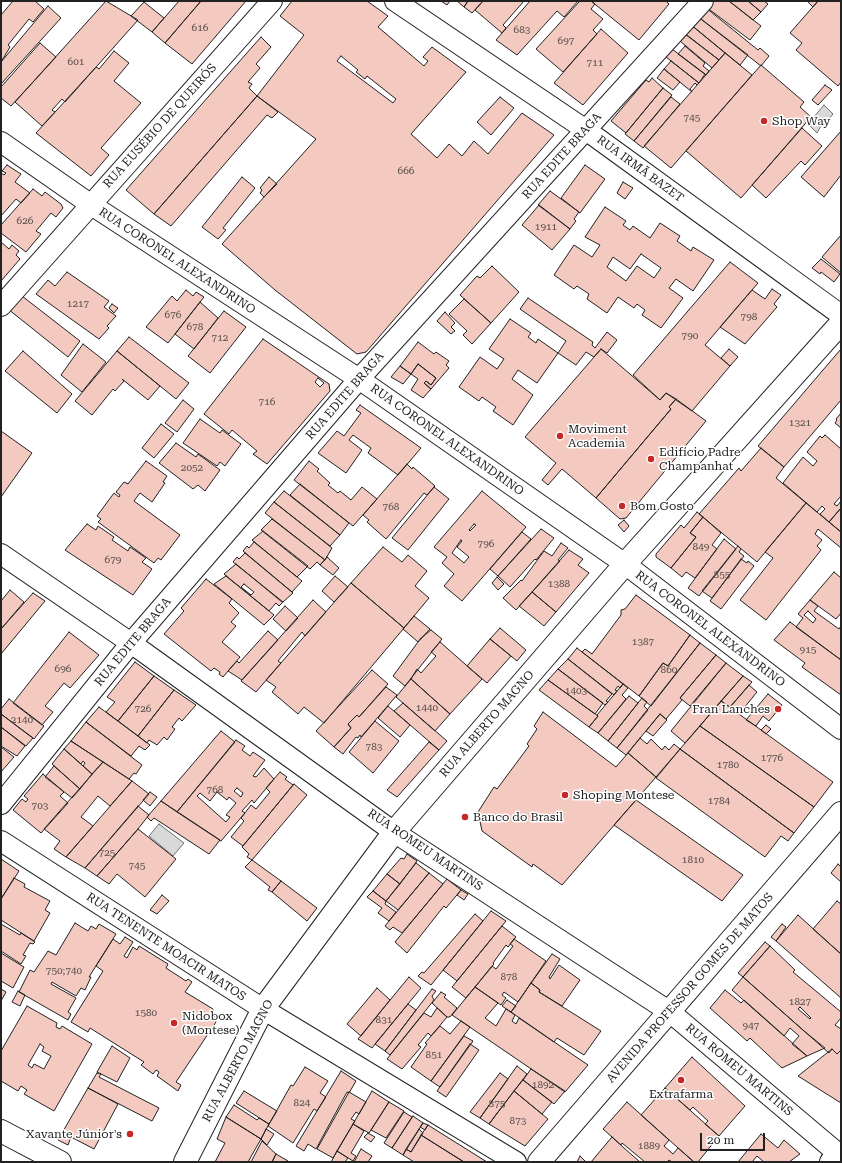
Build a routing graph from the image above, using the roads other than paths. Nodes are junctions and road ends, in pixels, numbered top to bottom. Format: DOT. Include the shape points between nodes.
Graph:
graph roads {
  1 [pos="272,1"];
  2 [pos="395,1"];
  3 [pos="703,1"];
  4 [pos="586,130"];
  5 [pos="1,142"];
  6 [pos="90,204"];
  7 [pos="1,306"];
  8 [pos="841,315"];
  9 [pos="841,323"];
  10 [pos="359,379"];
  11 [pos="1,554"];
  12 [pos="625,564"];
  13 [pos="131,643"];
  14 [pos="841,729"];
  15 [pos="1,804"];
  16 [pos="841,813"];
  17 [pos="394,832"];
  18 [pos="1,841"];
  19 [pos="263,1009"];
  20 [pos="670,1012"];
  21 [pos="1,1131"];
  22 [pos="841,1157"];
  23 [pos="60,1162"];
  24 [pos="185,1162"];
  25 [pos="516,1162"];
  26 [pos="539,1162"];
  27 [pos="832,1162"];
  1 -- 6 [label="street, RUA EUSÉBIO DE QUEIRÓS"];
  2 -- 4 [label="street, RUA IRMÃ BAZET"];
  3 -- 4 [label="street, RUA EDITE BRAGA"];
  4 -- 8 [label="street, RUA IRMÃ BAZET"];
  4 -- 10 [label="street, RUA EDITE BRAGA"];
  5 -- 6 [label="street, RUA CORONEL ALEXANDRINO"];
  6 -- 7 [label="street, RUA EUSÉBIO DE QUEIRÓS"];
  6 -- 10 [label="street, RUA CORONEL ALEXANDRINO"];
  9 -- 12 [label="main road, RUA ALBERTO MAGNO"];
  10 -- 12 [label="street, RUA CORONEL ALEXANDRINO"];
  10 -- 13 [label="street, RUA EDITE BRAGA"];
  11 -- 13 [label="street, RUA ROMEU MARTINS"];
  12 -- 14 [label="street, RUA CORONEL ALEXANDRINO"];
  12 -- 17 [label="main road, RUA ALBERTO MAGNO"];
  13 -- 15 [label="street, RUA EDITE BRAGA"];
  13 -- 17 [label="street, RUA ROMEU MARTINS"];
  16 -- 20 [label="main road, AVENIDA PROFESSOR GOMES DE MATOS"];
  17 -- 19 [label="main road, RUA ALBERTO MAGNO"];
  17 -- 20 [label="street, RUA ROMEU MARTINS"];
  18 -- 19 [label="street, RUA TENENTE MOACIR MATOS"];
  19 -- 24 [label="main road, RUA ALBERTO MAGNO"];
  19 -- 25 [label="street, RUA TENENTE MOACIR MATOS"];
  20 -- 22 [label="street, RUA ROMEU MARTINS"];
  20 -- 26 [label="main road, AVENIDA PROFESSOR GOMES DE MATOS"];
  21 -- 23 [label="main road"];
  22 -- 27 [label="main road"];
}
